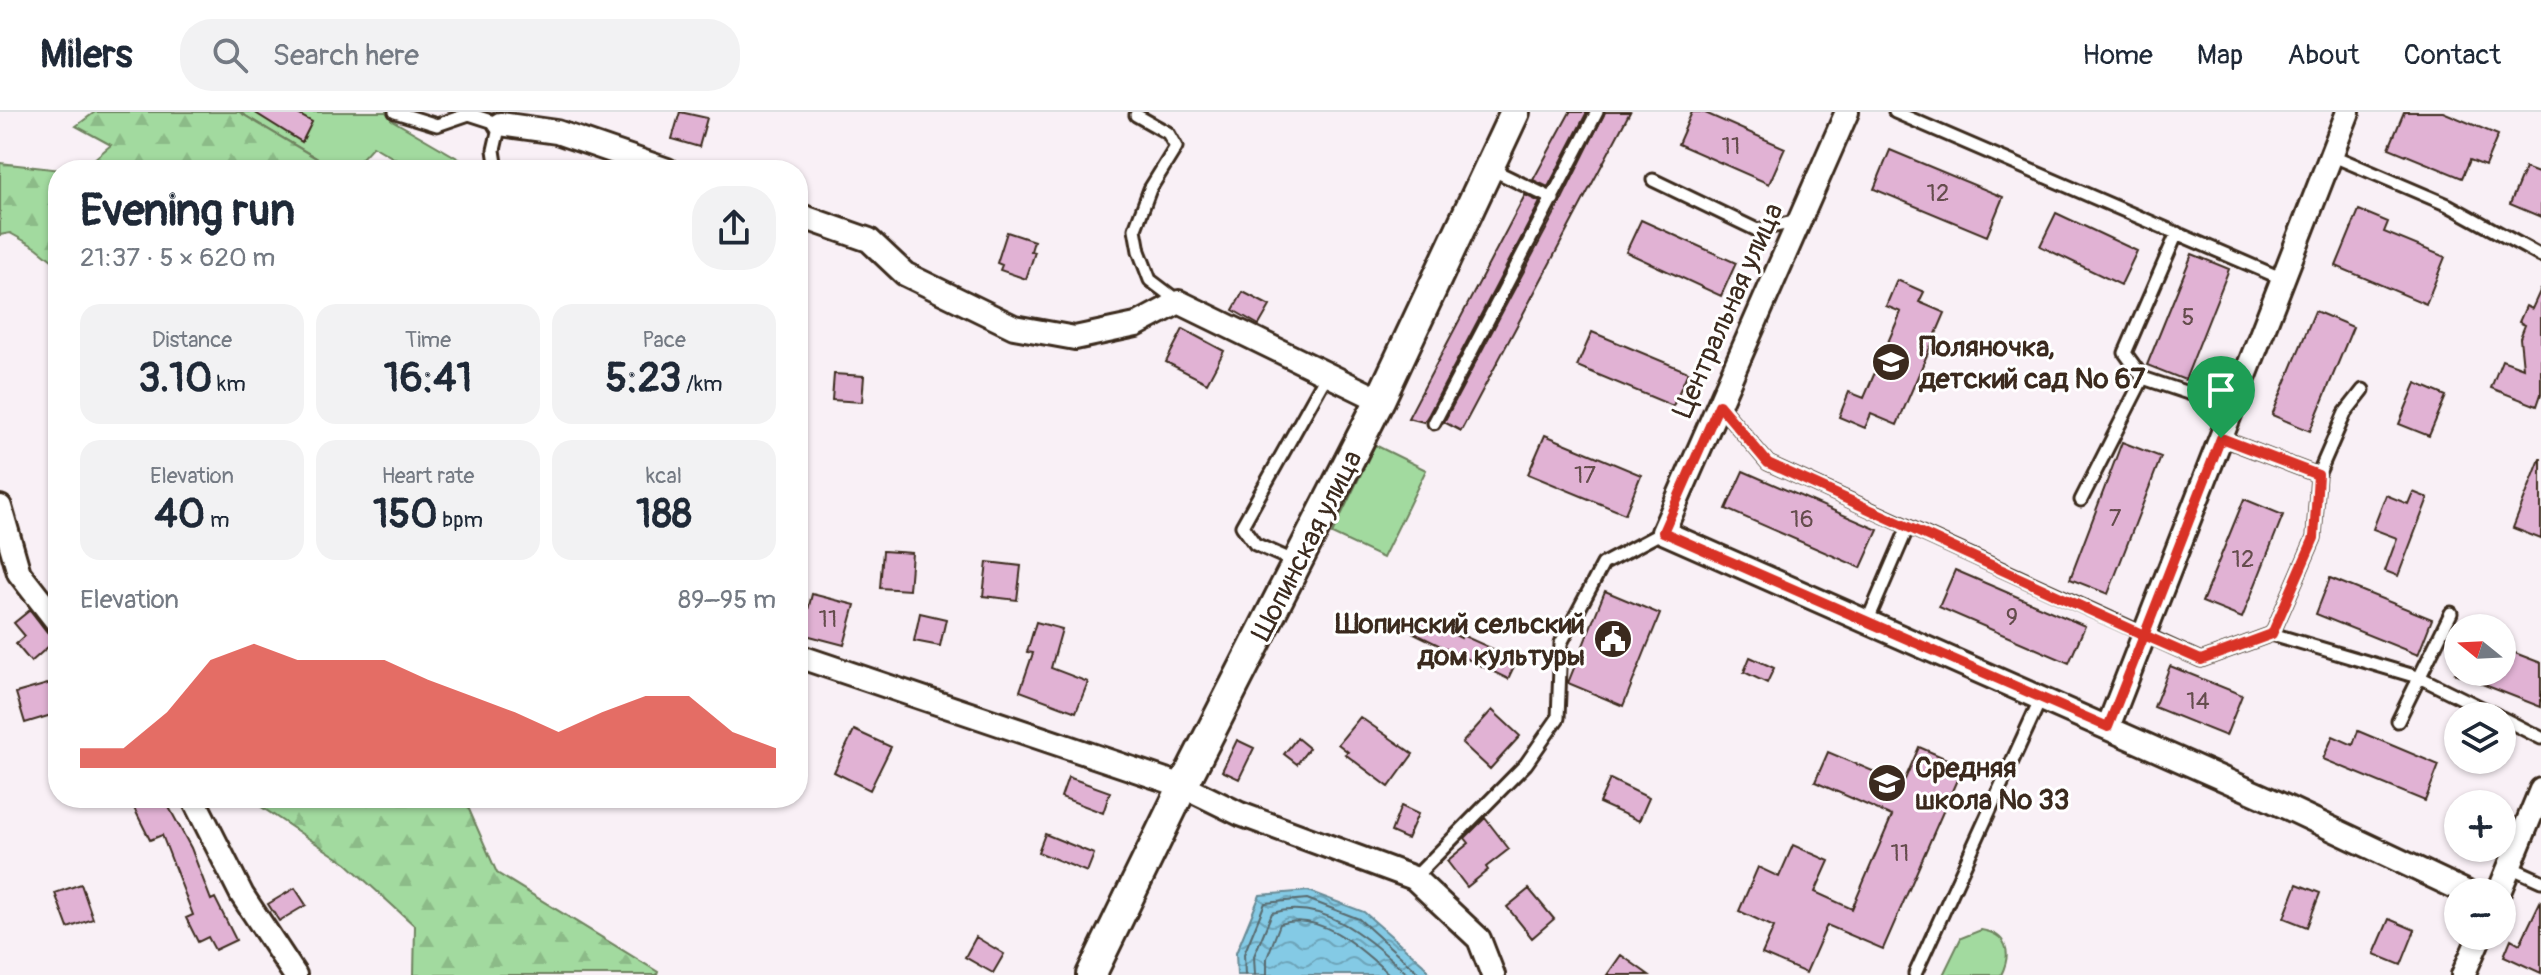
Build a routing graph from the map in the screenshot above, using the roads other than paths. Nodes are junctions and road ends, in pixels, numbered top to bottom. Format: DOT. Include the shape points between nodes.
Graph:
graph roads {
  1 [pos="395,112"];
  2 [pos="1515,112"];
  3 [pos="1597,112"];
  4 [pos="1847,112"];
  5 [pos="1895,112"];
  6 [pos="2348,112"];
  7 [pos="1136,115"];
  8 [pos="500,124"];
  9 [pos="2331,155"];
  10 [pos="496,160"];
  11 [pos="638,160"];
  12 [pos="1488,167"];
  13 [pos="1653,180"];
  14 [pos="1553,199"];
  15 [pos="808,219"];
  16 [pos="1800,220"];
  17 [pos="2177,233"];
  18 [pos="2541,256"];
  19 [pos="2283,279"];
  20 [pos="1179,302"];
  21 [pos="1326,376"];
  22 [pos="2143,378"];
  23 [pos="2363,390"];
  24 [pos="1380,400"];
  25 [pos="1719,405"];
  26 [pos="2233,408"];
  27 [pos="1434,423"];
  28 [pos="2221,438"];
  29 [pos="2318,475"];
  30 [pos="2081,500"];
  31 [pos="0,507"];
  32 [pos="1908,527"];
  33 [pos="1663,532"];
  34 [pos="1297,563"];
  35 [pos="48,610"];
  36 [pos="2451,613"];
  37 [pos="1867,622"];
  38 [pos="2272,634"];
  39 [pos="2144,635"];
  40 [pos="808,659"];
  41 [pos="2421,678"];
  42 [pos="2041,698"];
  43 [pos="2470,702"];
  44 [pos="2398,721"];
  45 [pos="2516,725"];
  46 [pos="2108,727"];
  47 [pos="2541,738"];
  48 [pos="1183,786"];
  49 [pos="2541,790"];
  50 [pos="198,808"];
  51 [pos="2510,867"];
  52 [pos="1414,878"];
  53 [pos="2505,878"];
  54 [pos="2541,881"];
  55 [pos="2444,882"];
  56 [pos="2474,950"];
  57 [pos="1915,974"];
  58 [pos="295,975"];
  59 [pos="1091,975"];
  60 [pos="1493,975"];
  61 [pos="2463,975"];
  1 -- 8 [label="lane" via="437,125 469,114"];
  2 -- 12 [label="street, Шопинская улица"];
  3 -- 14 [label="lane"];
  4 -- 16 [label="street, Центральная улица"];
  5 -- 17 [label="lane"];
  6 -- 9 [label="street"];
  7 -- 20 [label="lane" via="1168,133 1176,147 1150,189 1135,229 1150,280"];
  8 -- 10 [label="lane"];
  8 -- 11 [label="street" via="557,132"];
  9 -- 18 [label="lane" via="2448,205"];
  9 -- 19 [label="street"];
  12 -- 14 [label="lane"];
  12 -- 24 [label="street, Шопинская улица"];
  13 -- 16 [label="lane" via="1757,230"];
  14 -- 27 [label="lane"];
  15 -- 20 [label="street" via="869,240 905,274 1014,327 1075,338 1136,325"];
  16 -- 25 [label="street, Центральная улица"];
  17 -- 19 [label="lane"];
  17 -- 22 [label="lane" via="2125,353"];
  19 -- 26 [label="street"];
  20 -- 21 [label="street"];
  21 -- 24 [label="street"];
  21 -- 34 [label="lane" via="1242,526 1255,544"];
  22 -- 26 [label="lane"];
  22 -- 30 [label="lane"];
  23 -- 29 [label="lane" via="2345,413"];
  24 -- 34 [label="street, Шопинская улица"];
  25 -- 32 [label="lane" via="1768,463"];
  25 -- 33 [label="street, Центральная улица"];
  26 -- 28 [label="street"];
  28 -- 29 [label="lane"];
  28 -- 39 [label="street"];
  29 -- 38 [label="lane" via="2314,538"];
  31 -- 35 [label="street" via="19,573"];
  32 -- 37 [label="lane"];
  32 -- 39 [label="lane"];
  33 -- 37 [label="street"];
  33 -- 52 [label="lane" via="1603,564 1561,643 1558,718 1526,764"];
  34 -- 48 [label="street, Шопинская улица"];
  36 -- 41 [label="lane"];
  37 -- 42 [label="street"];
  38 -- 39 [label="lane" via="2201,660"];
  38 -- 41 [label="lane"];
  39 -- 46 [label="street"];
  40 -- 48 [label="street"];
  41 -- 43 [label="lane"];
  41 -- 44 [label="lane"];
  42 -- 46 [label="street"];
  42 -- 57 [label="lane"];
  45 -- 47 [label="lane"];
  46 -- 55 [label="street"];
  48 -- 52 [label="street" via="1240,814"];
  48 -- 59 [label="street, Шопинская улица"];
  49 -- 51 [label="street"];
  50 -- 58 [label="street" via="242,895"];
  51 -- 53 [label="street"];
  51 -- 54 [label="lane"];
  52 -- 60 [label="street" via="1479,939"];
  56 -- 61 [label="street"];
}
